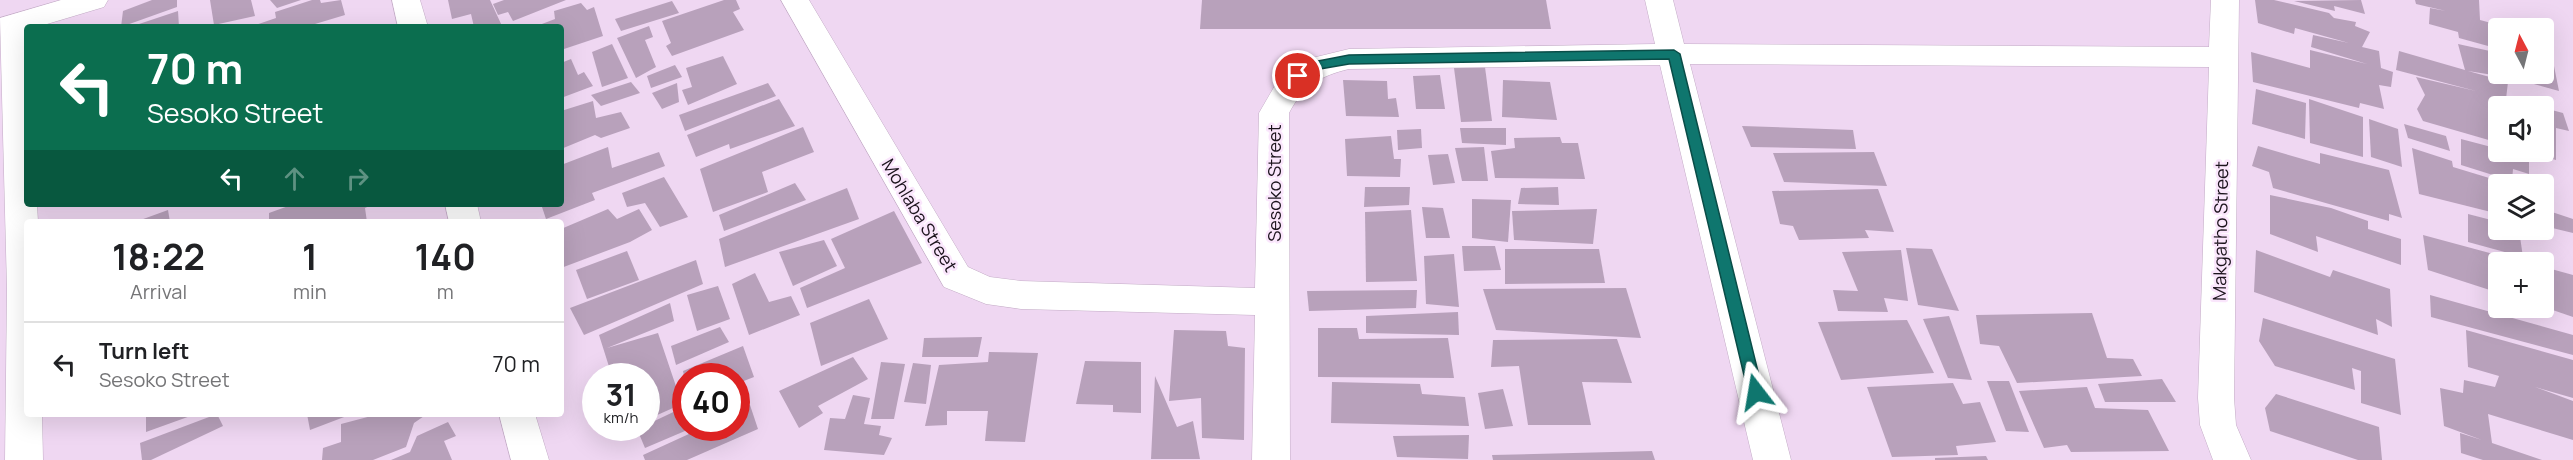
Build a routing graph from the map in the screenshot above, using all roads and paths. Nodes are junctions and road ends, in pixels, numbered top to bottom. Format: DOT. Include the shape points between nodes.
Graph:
graph roads {
  1 [pos="94,0"];
  2 [pos="406,0"];
  3 [pos="795,0"];
  4 [pos="1659,0"];
  5 [pos="2225,0"];
  6 [pos="412,24"];
  7 [pos="7,26"];
  8 [pos="1674,54"];
  9 [pos="2225,57"];
  10 [pos="1274,302"];
  11 [pos="518,417"];
  12 [pos="24,460"];
  13 [pos="530,460"];
  14 [pos="1271,460"];
  15 [pos="1772,460"];
  16 [pos="2232,460"];
  1 -- 7 [label="street"];
  2 -- 6 [label="street"];
  3 -- 10 [label="street, Mohlaba Street" via="956,277 986,290 1021,295"];
  4 -- 8 [label="street"];
  5 -- 9 [label="street, Makgatho Street"];
  7 -- 12 [label="street" via="24,289"];
  8 -- 9 [label="street, Sesoko Street"];
  8 -- 10 [label="street, Sesoko Street" via="1349,59 1317,65 1298,76 1284,91 1274,113"];
  8 -- 15 [label="street"];
  9 -- 16 [label="street, Makgatho Street" via="2216,398 2218,425"];
  10 -- 14 [label="street, Sesoko Street"];
  11 -- 13 [label="street"];
}
